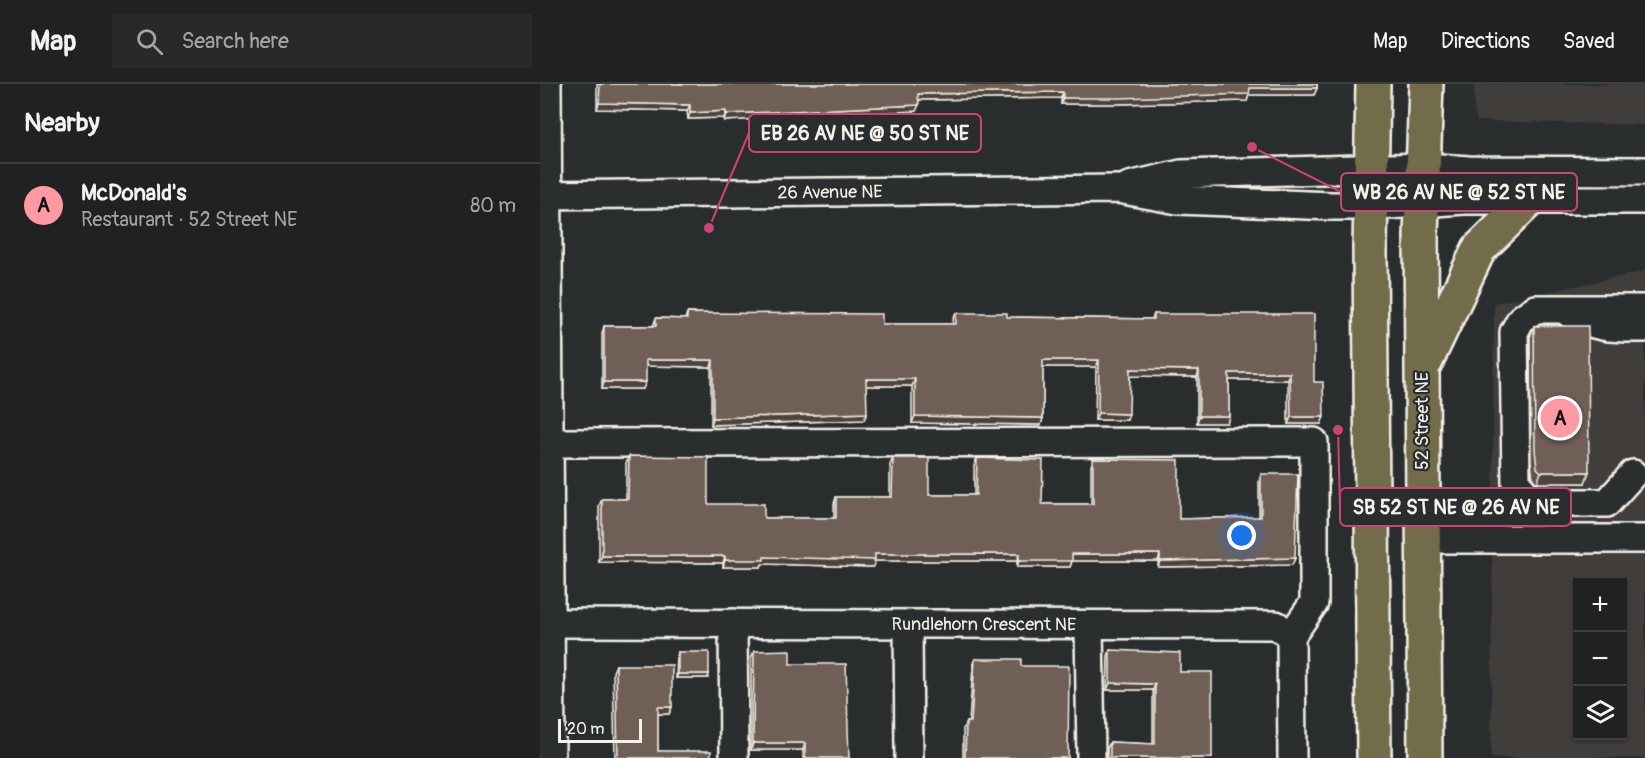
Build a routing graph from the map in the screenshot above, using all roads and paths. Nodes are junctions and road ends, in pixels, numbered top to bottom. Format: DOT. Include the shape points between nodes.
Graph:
graph roads {
  1 [pos="547,84"];
  2 [pos="1373,84"];
  3 [pos="1426,84"];
  4 [pos="1424,166"];
  5 [pos="1372,168"];
  6 [pos="1645,171"];
  7 [pos="1118,189"];
  8 [pos="544,195"];
  9 [pos="1529,200"];
  10 [pos="1645,200"];
  11 [pos="1424,203"];
  12 [pos="1372,206"];
  13 [pos="1562,309"];
  14 [pos="1645,309"];
  15 [pos="1645,328"];
  16 [pos="1421,371"];
  17 [pos="550,443"];
  18 [pos="1634,474"];
  19 [pos="1645,538"];
  20 [pos="1423,539"];
  21 [pos="552,623"];
  22 [pos="733,623"];
  23 [pos="908,624"];
  24 [pos="1089,625"];
  25 [pos="1291,636"];
  26 [pos="551,758"];
  27 [pos="734,758"];
  28 [pos="909,758"];
  29 [pos="1091,758"];
  30 [pos="1292,758"];
  31 [pos="1374,758"];
  32 [pos="1425,758"];
  1 -- 8 [label="street"];
  2 -- 5 [label="main road"];
  3 -- 4 [label="main road, 52 Street NE"];
  4 -- 5 [label="street, 26 Avenue NE"];
  4 -- 6 [label="street, 26 Avenue NE"];
  4 -- 11 [label="main road, 52 Street NE"];
  5 -- 7 [label="street, 26 Avenue NE" via="1181,174"];
  5 -- 12 [label="main road"];
  7 -- 8 [label="street, 26 Avenue NE"];
  7 -- 12 [label="street, 26 Avenue NE" via="1178,200"];
  8 -- 17 [label="street"];
  9 -- 10 [label="street, 26 Avenue NE"];
  9 -- 11 [label="street, 26 Avenue NE"];
  9 -- 16 [label="main road" via="1479,249"];
  11 -- 12 [label="street, 26 Avenue NE"];
  11 -- 16 [label="main road, 52 Street NE"];
  12 -- 31 [label="main road"];
  13 -- 14 [label="street"];
  13 -- 15 [label="street" via="1603,328"];
  13 -- 18 [label="street" via="1535,309 1521,319 1514,332 1516,483 1534,503 1607,502"];
  16 -- 20 [label="main road, 52 Street NE"];
  17 -- 21 [label="street"];
  17 -- 25 [label="street" via="1314,442 1314,603"];
  19 -- 20 [label="street"];
  20 -- 32 [label="main road, 52 Street NE"];
  21 -- 22 [label="street, Rundlehorn Crescent NE"];
  21 -- 26 [label="street"];
  22 -- 23 [label="street, Rundlehorn Crescent NE"];
  22 -- 27 [label="street"];
  23 -- 24 [label="street, Rundlehorn Crescent NE"];
  23 -- 28 [label="street"];
  24 -- 25 [label="street, Rundlehorn Crescent NE" via="1276,625"];
  24 -- 29 [label="street"];
  25 -- 30 [label="street"];
}
